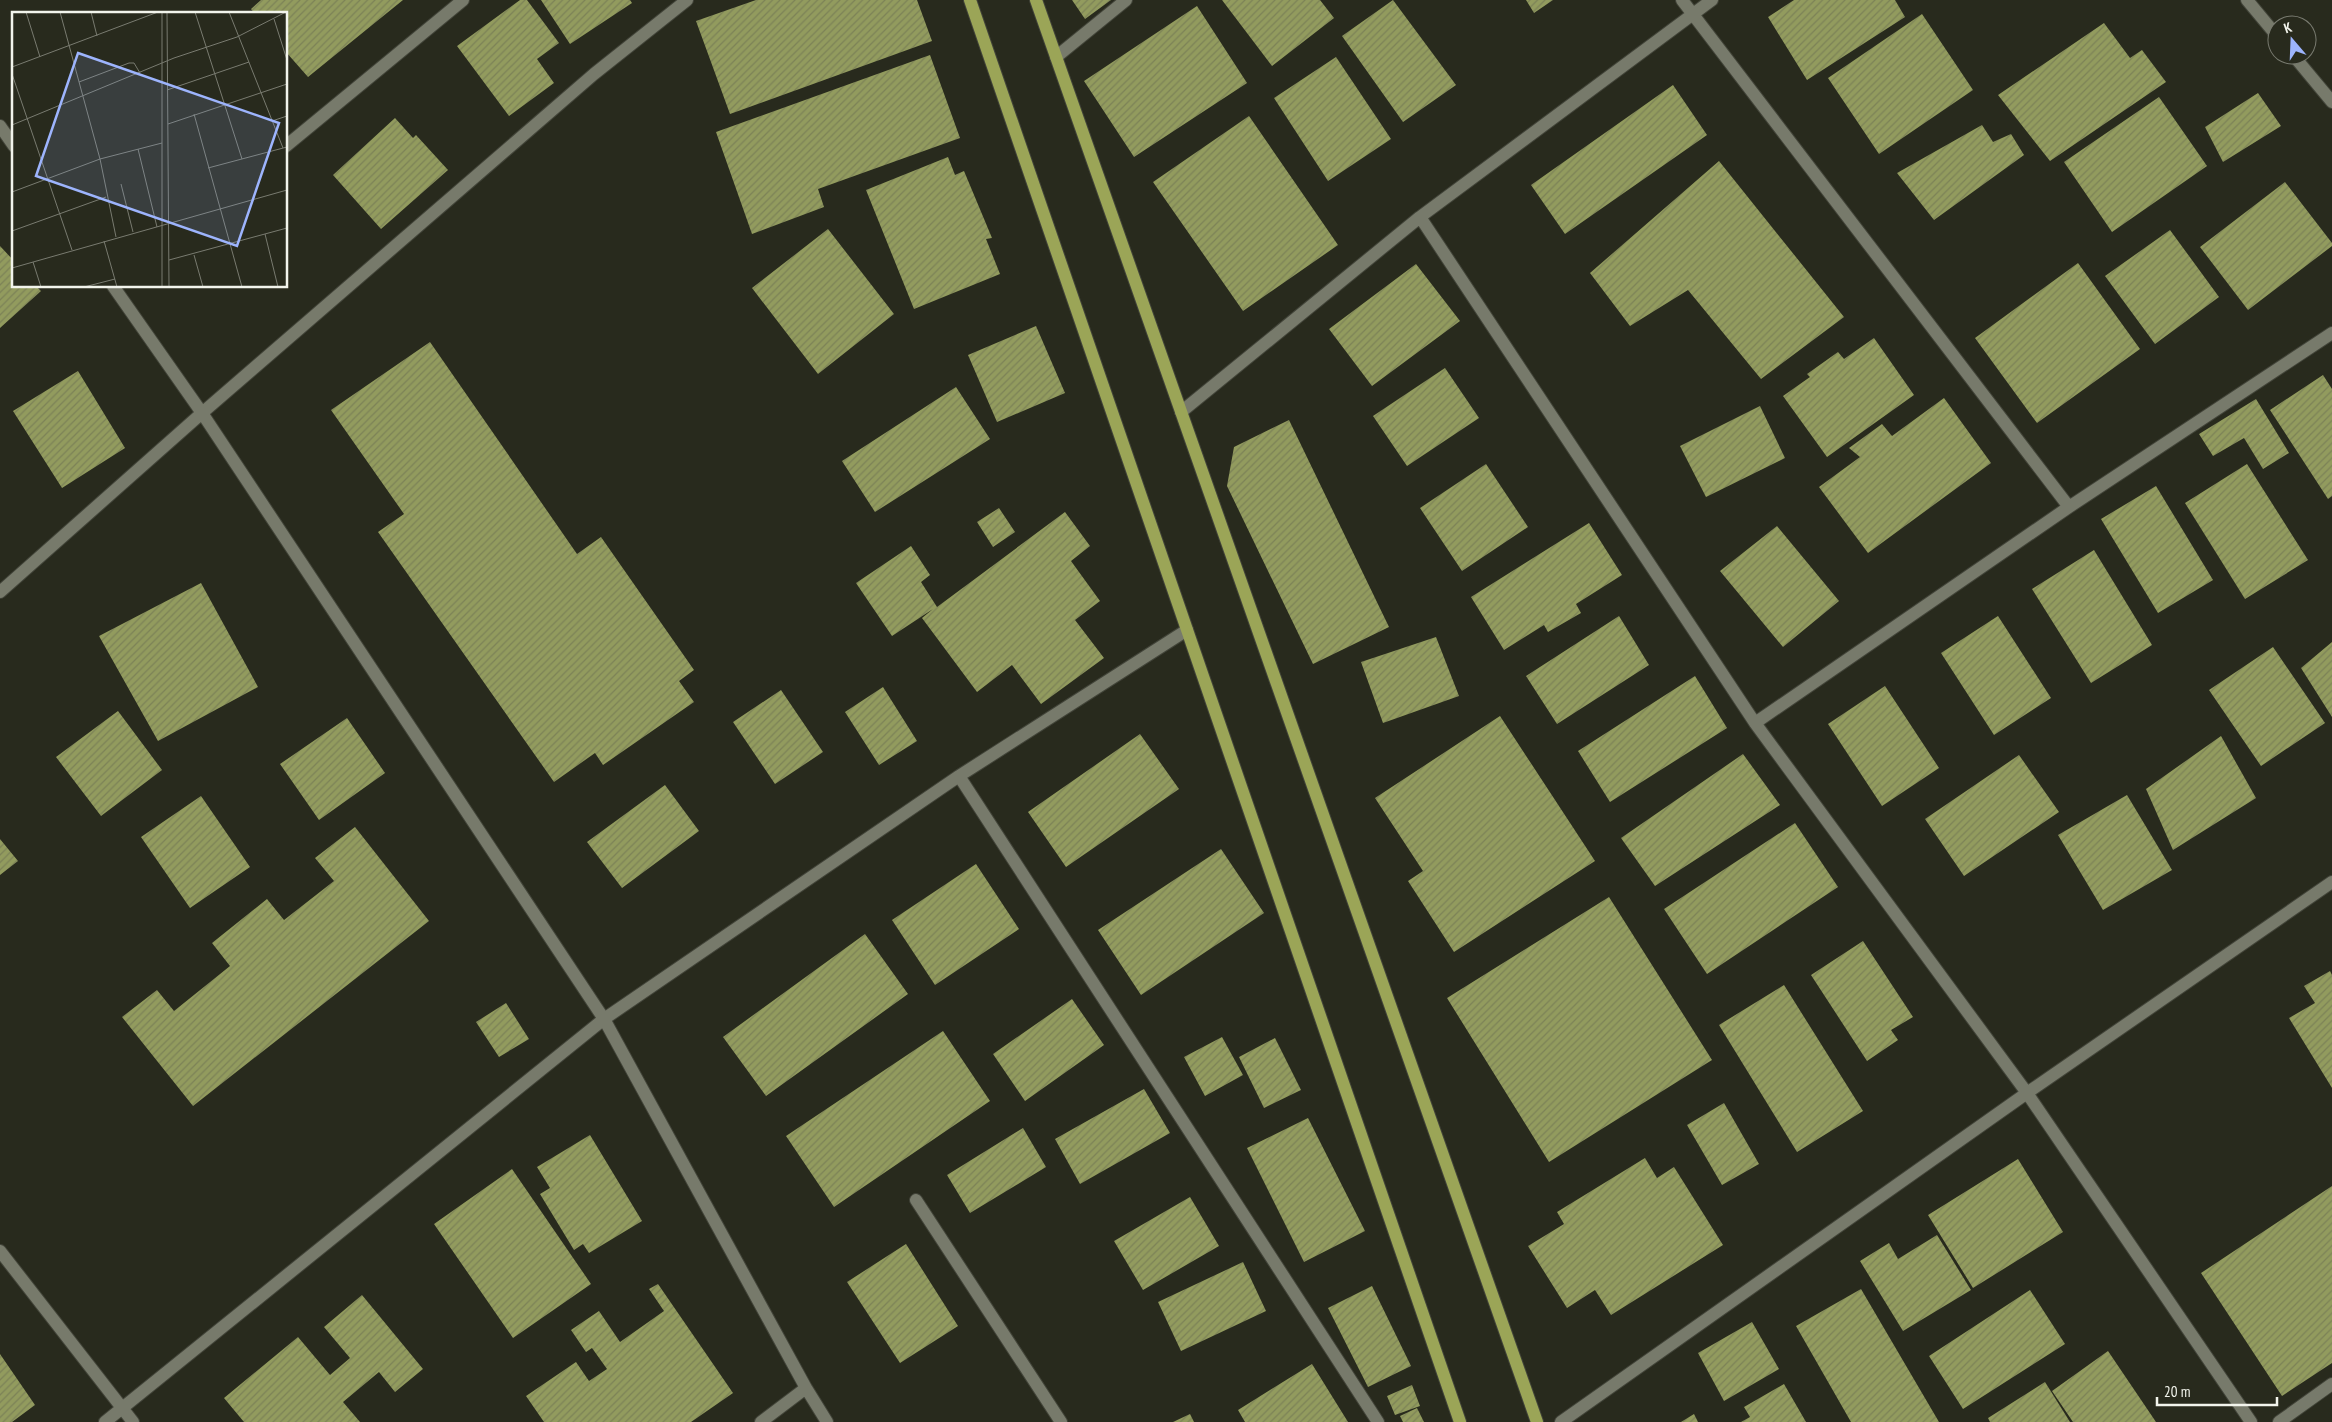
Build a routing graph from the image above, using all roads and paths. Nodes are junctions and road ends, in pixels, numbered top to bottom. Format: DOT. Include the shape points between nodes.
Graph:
graph roads {
  1 [pos="463,0"];
  2 [pos="687,0"];
  3 [pos="970,0"];
  4 [pos="1036,0"];
  5 [pos="1126,0"];
  6 [pos="1682,0"];
  7 [pos="1712,0"];
  8 [pos="2253,2"];
  9 [pos="1693,14"];
  10 [pos="2267,22"];
  11 [pos="1056,57"];
  12 [pos="2301,65"];
  13 [pos="2332,102"];
  14 [pos="0,126"];
  15 [pos="12,143"];
  16 [pos="288,144"];
  17 [pos="1420,217"];
  18 [pos="115,288"];
  19 [pos="2332,334"];
  20 [pos="1181,412"];
  21 [pos="202,413"];
  22 [pos="2069,507"];
  23 [pos="0,592"];
  24 [pos="1187,630"];
  25 [pos="1755,723"];
  26 [pos="959,776"];
  27 [pos="2332,882"];
  28 [pos="604,1019"];
  29 [pos="2027,1093"];
  30 [pos="916,1200"];
  31 [pos="0,1251"];
  32 [pos="2332,1384"];
  33 [pos="806,1388"];
  34 [pos="122,1408"];
  35 [pos="105,1422"];
  36 [pos="133,1422"];
  37 [pos="761,1422"];
  38 [pos="827,1422"];
  39 [pos="1061,1422"];
  40 [pos="1378,1422"];
  41 [pos="1460,1422"];
  42 [pos="1536,1422"];
  43 [pos="1561,1422"];
  44 [pos="2251,1422"];
  45 [pos="2279,1422"];
  1 -- 16 [label="street"];
  2 -- 21 [label="street" via="594,74"];
  3 -- 24 [label="main road"];
  4 -- 11 [label="main road"];
  5 -- 11 [label="street"];
  6 -- 9 [label="street"];
  7 -- 9 [label="street"];
  8 -- 10 [label="street"];
  9 -- 17 [label="street"];
  9 -- 22 [label="street"];
  11 -- 20 [label="main road"];
  12 -- 13 [label="street"];
  14 -- 15 [label="street"];
  17 -- 20 [label="street"];
  17 -- 25 [label="street"];
  18 -- 21 [label="street"];
  19 -- 22 [label="street"];
  20 -- 42 [label="main road"];
  21 -- 23 [label="street"];
  21 -- 28 [label="street"];
  22 -- 25 [label="street"];
  24 -- 26 [label="street"];
  24 -- 41 [label="main road"];
  25 -- 29 [label="street"];
  26 -- 28 [label="street"];
  26 -- 40 [label="street"];
  27 -- 29 [label="street"];
  28 -- 33 [label="street"];
  28 -- 34 [label="street"];
  29 -- 43 [label="street"];
  29 -- 44 [label="street"];
  30 -- 39 [label="street"];
  31 -- 34 [label="street"];
  32 -- 45 [label="street"];
  33 -- 37 [label="street"];
  33 -- 38 [label="street"];
  34 -- 35 [label="street"];
  34 -- 36 [label="street"];
}
